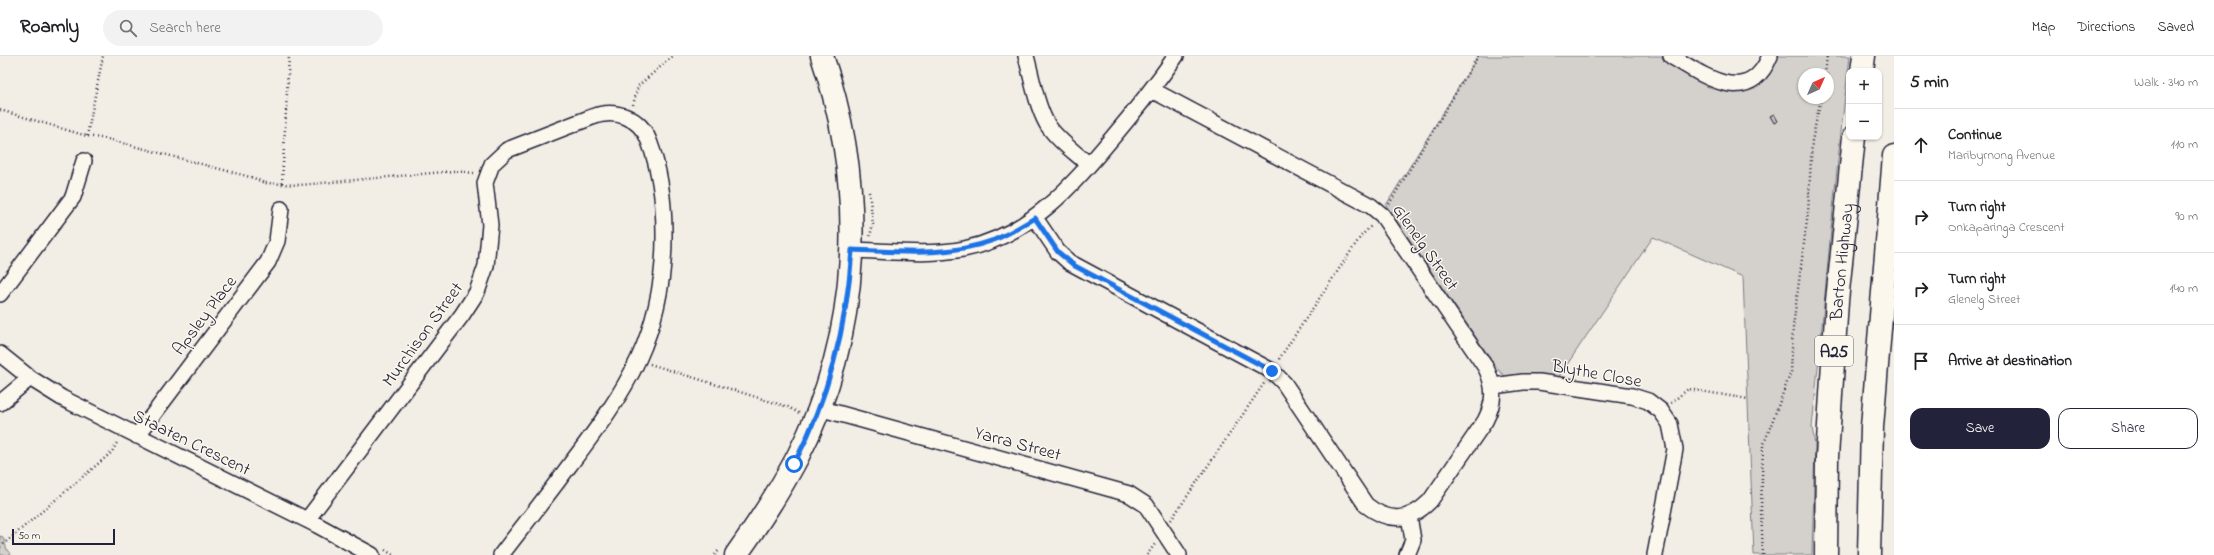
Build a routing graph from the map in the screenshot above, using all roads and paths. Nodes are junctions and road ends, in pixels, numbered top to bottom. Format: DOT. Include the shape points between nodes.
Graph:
graph roads {
  1 [pos="103,56"];
  2 [pos="288,56"];
  3 [pos="673,56"];
  4 [pos="822,56"];
  5 [pos="1026,56"];
  6 [pos="1176,56"];
  7 [pos="1478,56"];
  8 [pos="1671,56"];
  9 [pos="1770,56"];
  10 [pos="1827,56"];
  11 [pos="1864,56"];
  12 [pos="1826,68"];
  13 [pos="1862,68"];
  14 [pos="1152,90"];
  15 [pos="1820,104"];
  16 [pos="632,109"];
  17 [pos="0,110"];
  18 [pos="87,136"];
  19 [pos="1854,140"];
  20 [pos="1894,156"];
  21 [pos="84,161"];
  22 [pos="1089,165"];
  23 [pos="479,174"];
  24 [pos="282,183"];
  25 [pos="281,208"];
  26 [pos="1382,215"];
  27 [pos="1035,218"];
  28 [pos="870,233"];
  29 [pos="875,238"];
  30 [pos="852,250"];
  31 [pos="0,294"];
  32 [pos="0,354"];
  33 [pos="638,360"];
  34 [pos="1272,371"];
  35 [pos="30,378"];
  36 [pos="1493,386"];
  37 [pos="1748,399"];
  38 [pos="0,404"];
  39 [pos="1661,411"];
  40 [pos="806,414"];
  41 [pos="131,433"];
  42 [pos="1409,516"];
  43 [pos="307,520"];
  44 [pos="1163,531"];
  45 [pos="0,547"];
  46 [pos="728,552"];
  47 [pos="372,555"];
  48 [pos="501,555"];
  49 [pos="715,555"];
  50 [pos="1147,555"];
  51 [pos="1179,555"];
  52 [pos="1407,555"];
  53 [pos="1655,555"];
  54 [pos="1763,555"];
  55 [pos="1826,555"];
  56 [pos="1869,555"];
  1 -- 18 [label="path"];
  2 -- 24 [label="path"];
  3 -- 16 [label="path" via="638,86"];
  4 -- 30 [label="main road" via="838,108 848,164"];
  5 -- 22 [label="street" via="1042,113 1048,125"];
  6 -- 14 [label="street"];
  7 -- 26 [label="path"];
  8 -- 9 [label="street" via="1709,79 1727,85 1740,84 1752,78 1762,70"];
  10 -- 12 [label="path"];
  11 -- 13 [label="main road"];
  14 -- 22 [label="street"];
  14 -- 26 [label="street, Glenelg Street" via="1371,206"];
  15 -- 54 [label="path" via="1812,141 1808,213 1793,327 1791,372 1763,446"];
  17 -- 18 [label="path"];
  18 -- 24 [label="path" via="151,150 264,183"];
  19 -- 55 [label="main road, Barton Highway / A25" via="1837,301 1827,457"];
  20 -- 56 [label="main road, A25" via="1872,426"];
  21 -- 31 [label="street" via="73,197"];
  22 -- 27 [label="street" via="1060,197"];
  23 -- 24 [label="path" via="454,171 300,185"];
  25 -- 41 [label="street, Apsley Place" via="277,241 268,262"];
  26 -- 34 [label="path" via="1361,236"];
  26 -- 36 [label="street, Glenelg Street" via="1486,368"];
  27 -- 30 [label="street" via="994,240 964,249 933,253"];
  27 -- 34 [label="street" via="1058,252 1075,266"];
  28 -- 29 [label="path"];
  30 -- 40 [label="main road" via="842,330"];
  32 -- 35 [label="street, Staaten Crescent"];
  33 -- 40 [label="path"];
  33 -- 43 [label="street, Murchison Street" via="650,330 660,288 664,246 663,204 647,135 633,119 620,114 606,113 508,150 492,164 485,184 490,225 489,252 477,292"];
  33 -- 48 [label="street, Murchison Street" via="614,406"];
  34 -- 42 [label="street" via="1284,383 1366,505 1382,516"];
  34 -- 44 [label="path"];
  35 -- 38 [label="street"];
  35 -- 41 [label="street, Staaten Crescent" via="62,398"];
  36 -- 39 [label="street, Blythe Close" via="1539,382 1632,396 1648,401"];
  36 -- 42 [label="street, Glenelg Street" via="1492,408 1485,421 1430,501"];
  37 -- 39 [label="path" via="1688,389"];
  39 -- 53 [label="street, Blythe Close" via="1672,428 1675,449"];
  40 -- 44 [label="street, Yarra Street" via="1129,494 1146,506"];
  40 -- 46 [label="main road" via="785,480"];
  41 -- 43 [label="street, Staaten Crescent"];
  41 -- 45 [label="path"];
  42 -- 52 [label="street" via="1413,540"];
  43 -- 47 [label="street, Staaten Crescent"];
  44 -- 50 [label="path"];
  44 -- 51 [label="street, Yarra Street"];
  46 -- 49 [label="path"];
}
